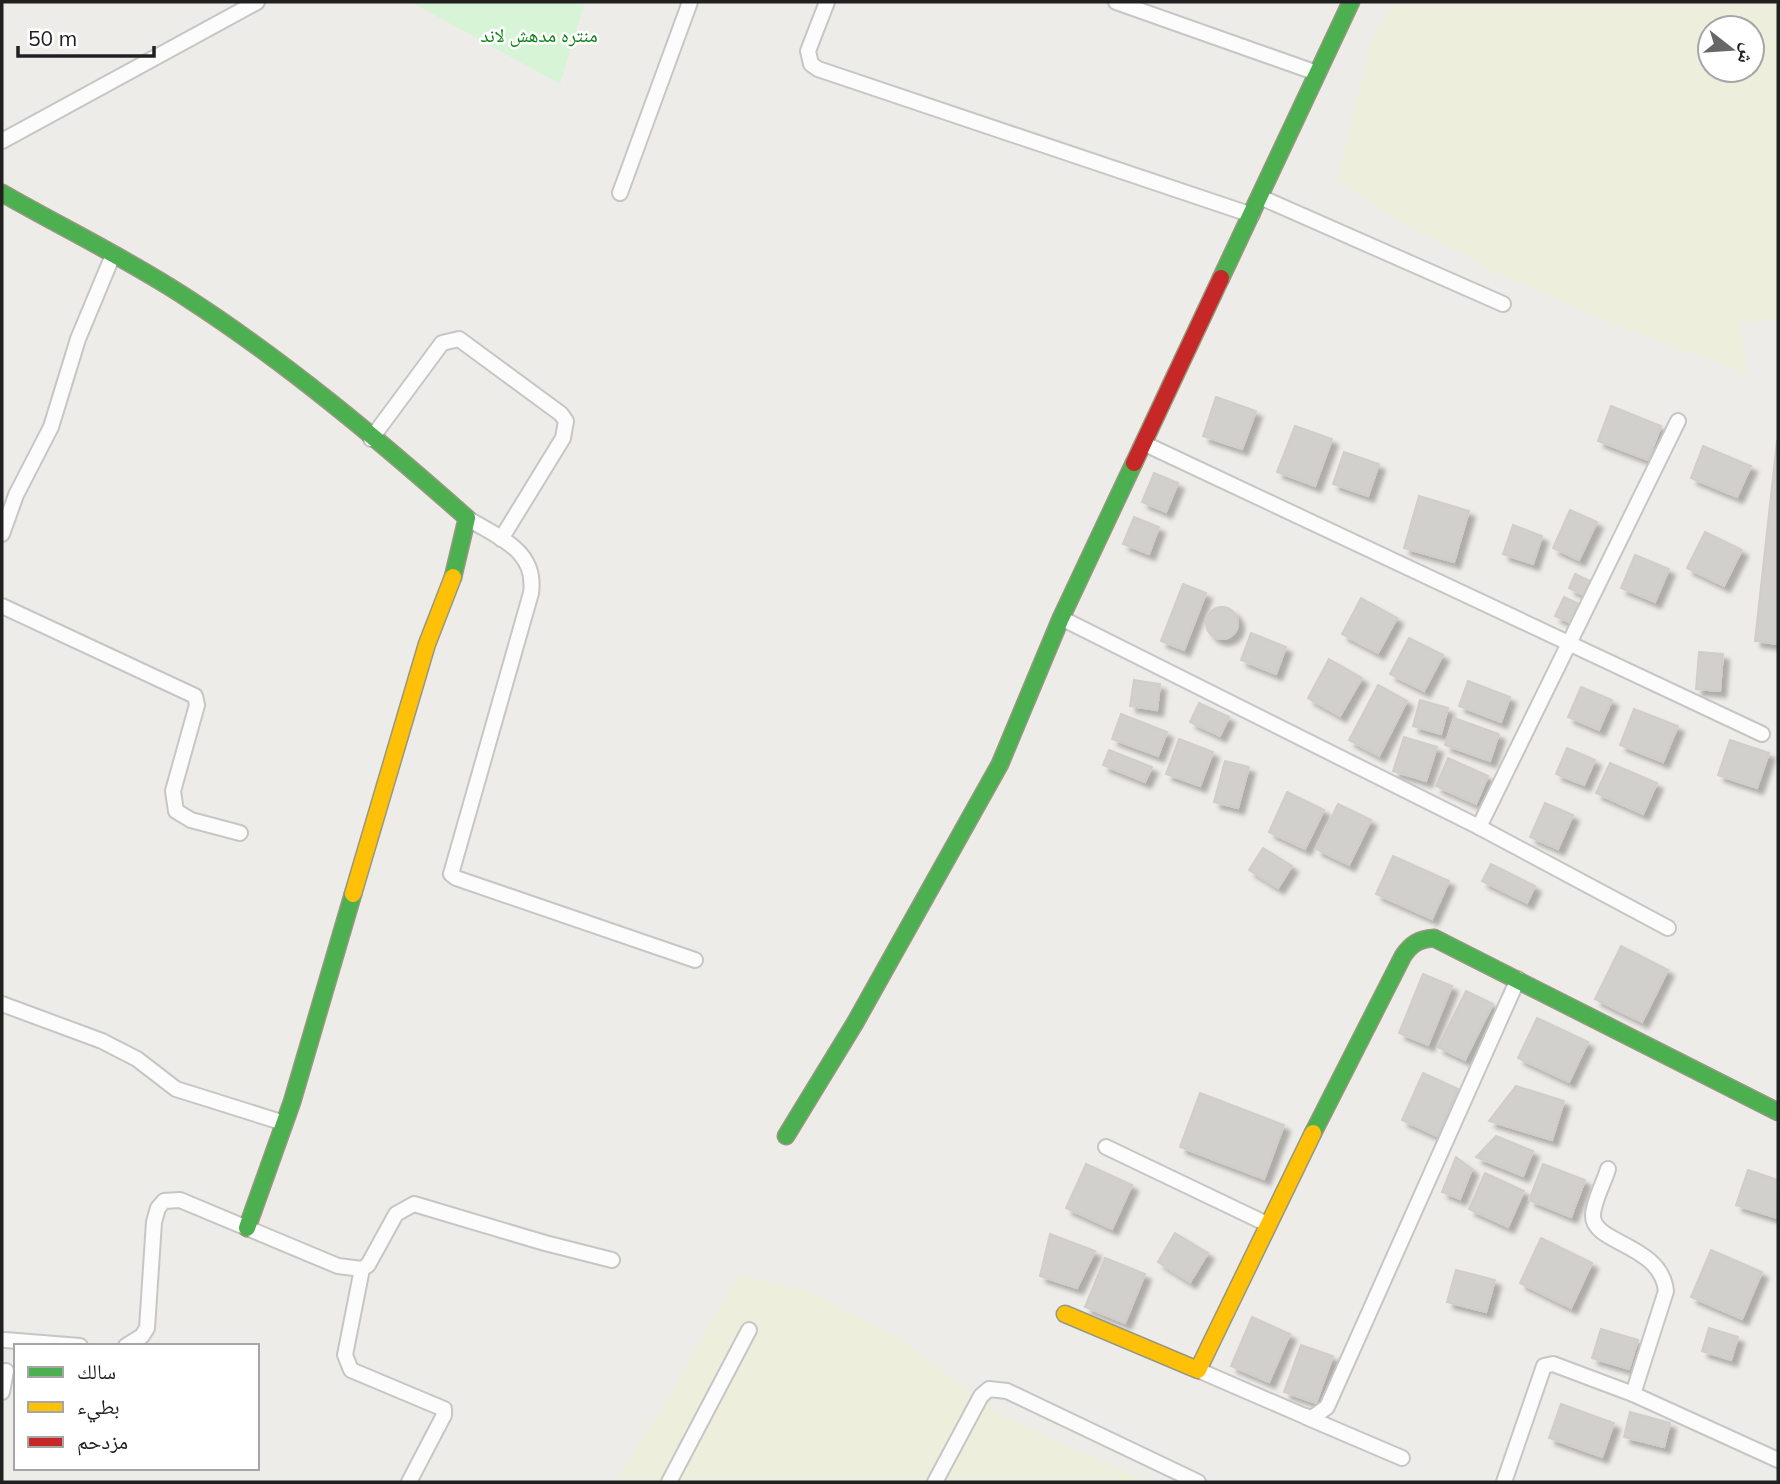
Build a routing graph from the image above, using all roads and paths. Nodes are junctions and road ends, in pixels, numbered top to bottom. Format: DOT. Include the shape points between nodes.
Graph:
graph roads {
  1 [pos="257,2"];
  2 [pos="690,2"];
  3 [pos="827,2"];
  4 [pos="1116,2"];
  5 [pos="1351,2"];
  6 [pos="1317,73"];
  7 [pos="2,141"];
  8 [pos="2,193"];
  9 [pos="620,193"];
  10 [pos="1260,197"];
  11 [pos="1252,215"];
  12 [pos="113,255"];
  13 [pos="1503,304"];
  14 [pos="1678,421"];
  15 [pos="371,439"];
  16 [pos="1143,443"];
  17 [pos="467,518"];
  18 [pos="2,534"];
  19 [pos="501,539"];
  20 [pos="2,606"];
  21 [pos="1061,618"];
  22 [pos="1567,643"];
  23 [pos="1762,734"];
  24 [pos="1479,827"];
  25 [pos="240,834"];
  26 [pos="1668,928"];
  27 [pos="695,960"];
  28 [pos="1518,979"];
  29 [pos="2,1004"];
  30 [pos="1778,1112"];
  31 [pos="284,1123"];
  32 [pos="786,1136"];
  33 [pos="1106,1147"];
  34 [pos="1608,1169"];
  35 [pos="1267,1224"];
  36 [pos="247,1228"];
  37 [pos="612,1260"];
  38 [pos="362,1269"];
  39 [pos="1065,1314"];
  40 [pos="749,1330"];
  41 [pos="5,1340"];
  42 [pos="43,1344"];
  43 [pos="129,1344"];
  44 [pos="8,1370"];
  45 [pos="1198,1370"];
  46 [pos="2,1392"];
  47 [pos="1633,1394"];
  48 [pos="1302,1415"];
  49 [pos="1402,1458"];
  50 [pos="1778,1460"];
  51 [pos="410,1482"];
  52 [pos="668,1482"];
  53 [pos="935,1482"];
  54 [pos="1198,1482"];
  55 [pos="1504,1482"];
  1 -- 7 [label="street"];
  2 -- 9 [label="street"];
  3 -- 11 [label="street" via="808,51 811,64 818,69"];
  4 -- 6 [label="street"];
  5 -- 6 [label="street"];
  6 -- 10 [label="street"];
  8 -- 12 [label="street"];
  10 -- 11 [label="street"];
  10 -- 13 [label="street"];
  11 -- 16 [label="street"];
  12 -- 15 [label="street" via="247,340"];
  12 -- 18 [label="street" via="78,339 51,426"];
  14 -- 22 [label="street"];
  15 -- 17 [label="street"];
  15 -- 19 [label="street" via="448,340 459,339 561,414 566,421 563,438"];
  16 -- 21 [label="street"];
  16 -- 22 [label="street"];
  17 -- 19 [label="street"];
  17 -- 31 [label="street"];
  19 -- 27 [label="street" via="526,558 534,574 451,874"];
  20 -- 25 [label="street" via="195,696 197,705 173,791 176,811"];
  21 -- 24 [label="street"];
  21 -- 32 [label="street" via="994,774 855,1023"];
  22 -- 23 [label="street"];
  22 -- 24 [label="street"];
  24 -- 26 [label="street"];
  28 -- 30 [label="street"];
  28 -- 35 [label="street" via="1434,938 1418,939 1408,948"];
  28 -- 48 [label="street" via="1327,1408 1312,1418"];
  29 -- 31 [label="street" via="102,1041 137,1059 176,1089"];
  31 -- 36 [label="street"];
  33 -- 35 [label="street"];
  34 -- 47 [label="street" via="1593,1215 1595,1225 1608,1237 1648,1257 1665,1279 1666,1291"];
  35 -- 45 [label="street"];
  36 -- 38 [label="street" via="338,1266"];
  36 -- 43 [label="street" via="180,1200 164,1201 154,1222 147,1328"];
  37 -- 38 [label="street" via="414,1204 396,1214"];
  38 -- 51 [label="street" via="347,1341 348,1367 444,1409"];
  39 -- 45 [label="street"];
  40 -- 52 [label="street"];
  41 -- 42 [label="street"];
  44 -- 46 [label="street"];
  45 -- 48 [label="street"];
  47 -- 50 [label="street"];
  47 -- 55 [label="street" via="1553,1364 1544,1366"];
  48 -- 49 [label="street"];
  53 -- 54 [label="street" via="989,1389 1007,1391"];
}
